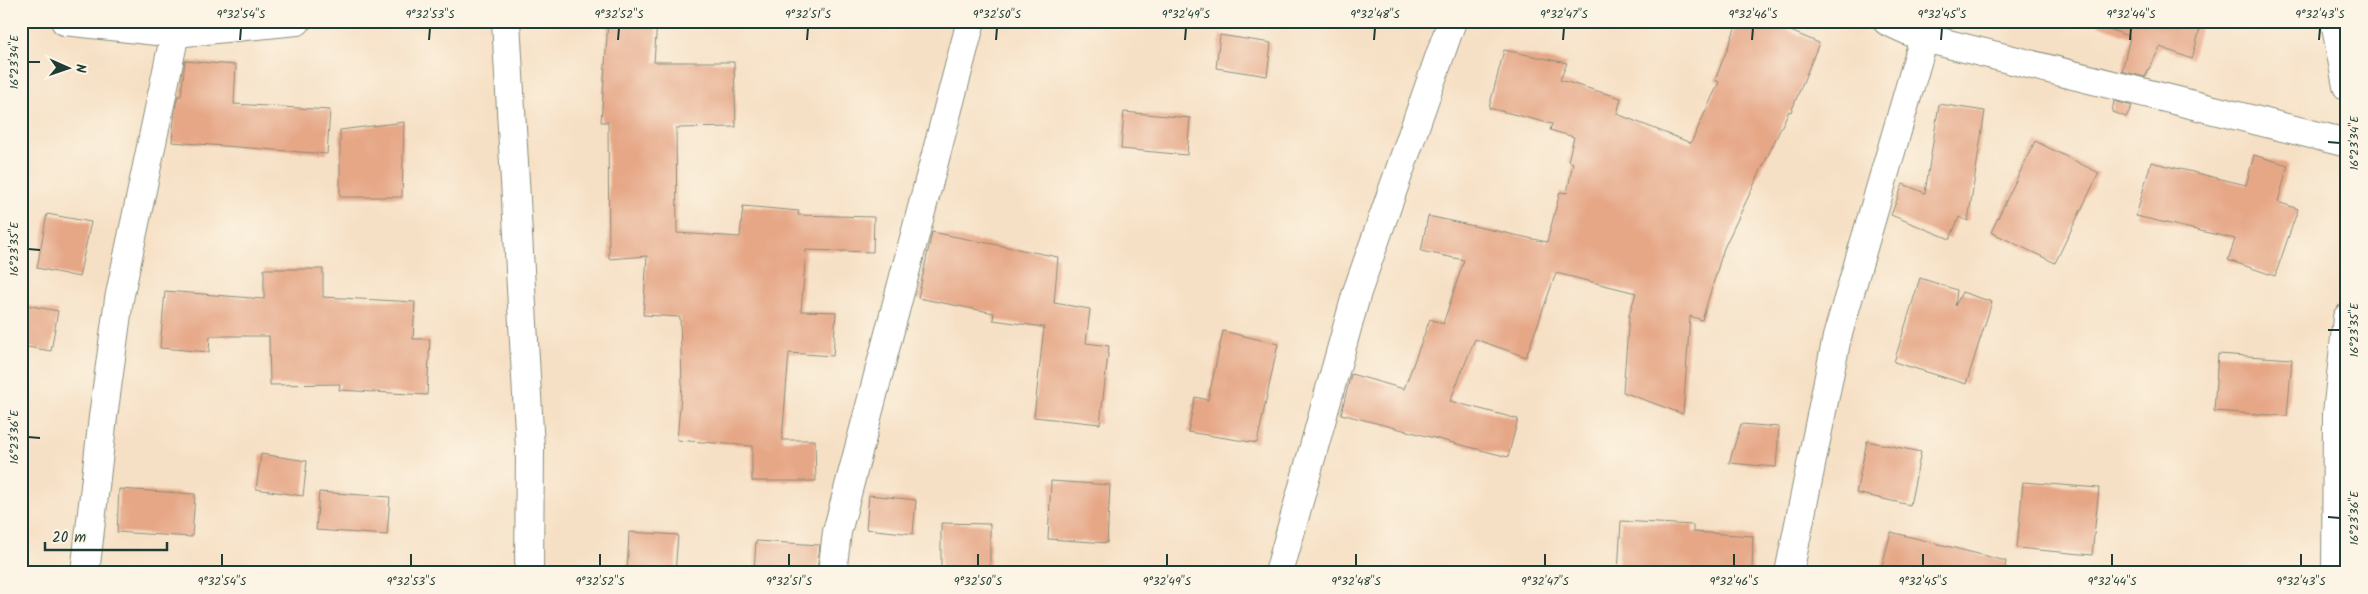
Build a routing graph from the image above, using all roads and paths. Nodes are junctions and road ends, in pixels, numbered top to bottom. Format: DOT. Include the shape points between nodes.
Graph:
graph roads {
  1 [pos="65,21"];
  2 [pos="297,21"];
  3 [pos="506,21"];
  4 [pos="971,21"];
  5 [pos="1452,21"];
  6 [pos="1887,21"];
  7 [pos="2335,21"];
  8 [pos="175,33"];
  9 [pos="1924,38"];
  10 [pos="2347,86"];
  11 [pos="2347,143"];
  12 [pos="2347,318"];
  13 [pos="85,573"];
  14 [pos="529,573"];
  15 [pos="832,573"];
  16 [pos="1279,573"];
  17 [pos="1789,573"];
  18 [pos="2336,573"];
  1 -- 8 [label="street"];
  2 -- 8 [label="street"];
  3 -- 14 [label="street" via="530,448"];
  4 -- 15 [label="street" via="837,532"];
  5 -- 16 [label="street" via="1357,292"];
  6 -- 9 [label="street"];
  7 -- 10 [label="street"];
  8 -- 13 [label="street" via="119,299"];
  9 -- 11 [label="street"];
  9 -- 17 [label="street" via="1837,337"];
  12 -- 18 [label="street" via="2337,414"];
}
